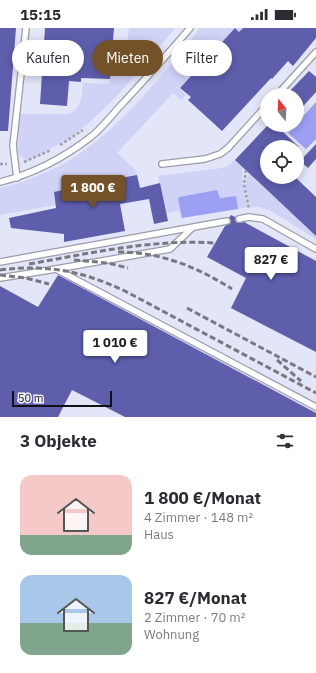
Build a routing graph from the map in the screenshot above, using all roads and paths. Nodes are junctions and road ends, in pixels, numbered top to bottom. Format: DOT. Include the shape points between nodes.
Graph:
graph roads {
  1 [pos="26,28"];
  2 [pos="190,28"];
  3 [pos="316,52"];
  4 [pos="283,88"];
  5 [pos="260,114"];
  6 [pos="88,126"];
  7 [pos="15,163"];
  8 [pos="0,164"];
  9 [pos="162,164"];
  10 [pos="246,170"];
  11 [pos="16,178"];
  12 [pos="0,182"];
  13 [pos="249,217"];
  14 [pos="239,219"];
  15 [pos="227,221"];
  16 [pos="192,228"];
  17 [pos="316,248"];
  18 [pos="0,262"];
  19 [pos="56,269"];
  20 [pos="0,278"];
  21 [pos="316,407"];
  1 -- 7 [label="lane" via="13,146"];
  2 -- 11 [label="lane" via="93,135 46,164"];
  3 -- 4 [label="lane"];
  5 -- 9 [label="lane" via="220,154 205,159"];
  6 -- 7 [label="path" via="55,148 28,161"];
  7 -- 8 [label="path"];
  7 -- 11 [label="lane"];
  10 -- 13 [label="path" via="244,184"];
  11 -- 12 [label="lane"];
  13 -- 14 [label="lane"];
  13 -- 17 [label="lane" via="263,219"];
  15 -- 16 [label="lane"];
  16 -- 18 [label="lane"];
  16 -- 19 [label="lane" via="170,249"];
  19 -- 20 [label="lane"];
  19 -- 21 [label="lane"];
}
